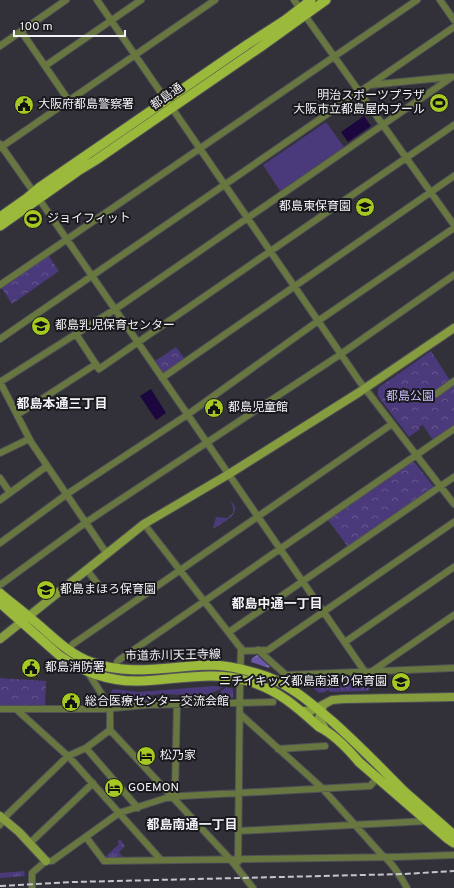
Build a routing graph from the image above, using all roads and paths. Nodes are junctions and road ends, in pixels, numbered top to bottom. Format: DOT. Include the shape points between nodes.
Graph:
graph roads {
  1 [pos="66,0"];
  2 [pos="97,0"];
  3 [pos="141,0"];
  4 [pos="215,0"];
  5 [pos="294,0"];
  6 [pos="311,0"];
  7 [pos="326,0"];
  8 [pos="417,0"];
  9 [pos="440,0"];
  10 [pos="302,12"];
  11 [pos="111,20"];
  12 [pos="454,20"];
  13 [pos="454,27"];
  14 [pos="21,31"];
  15 [pos="0,46"];
  16 [pos="135,55"];
  17 [pos="334,56"];
  18 [pos="45,66"];
  19 [pos="453,77"];
  20 [pos="368,85"];
  21 [pos="359,92"];
  22 [pos="170,98"];
  23 [pos="69,101"];
  24 [pos="168,110"];
  25 [pos="383,125"];
  26 [pos="454,125"];
  27 [pos="1,146"];
  28 [pos="199,148"];
  29 [pos="406,158"];
  30 [pos="454,176"];
  31 [pos="224,184"];
  32 [pos="431,192"];
  33 [pos="36,196"];
  34 [pos="0,216"];
  35 [pos="248,218"];
  36 [pos="0,226"];
  37 [pos="454,227"];
  38 [pos="66,240"];
  39 [pos="271,252"];
  40 [pos="454,275"];
  41 [pos="91,276"];
  42 [pos="0,285"];
  43 [pos="295,286"];
  44 [pos="114,310"];
  45 [pos="318,321"];
  46 [pos="454,328"];
  47 [pos="76,334"];
  48 [pos="0,338"];
  49 [pos="137,343"];
  50 [pos="341,354"];
  51 [pos="96,364"];
  52 [pos="162,378"];
  53 [pos="0,382"];
  54 [pos="454,382"];
  55 [pos="365,388"];
  56 [pos="436,394"];
  57 [pos="17,415"];
  58 [pos="187,415"];
  59 [pos="392,424"];
  60 [pos="454,429"];
  61 [pos="29,439"];
  62 [pos="206,444"];
  63 [pos="0,453"];
  64 [pos="416,455"];
  65 [pos="47,466"];
  66 [pos="229,474"];
  67 [pos="454,477"];
  68 [pos="0,478"];
  69 [pos="440,486"];
  70 [pos="10,493"];
  71 [pos="67,494"];
  72 [pos="0,500"];
  73 [pos="454,504"];
  74 [pos="258,517"];
  75 [pos="86,522"];
  76 [pos="454,522"];
  77 [pos="144,524"];
  78 [pos="0,543"];
  79 [pos="280,549"];
  80 [pos="106,554"];
  81 [pos="186,566"];
  82 [pos="454,567"];
  83 [pos="87,570"];
  84 [pos="302,581"];
  85 [pos="0,585"];
  86 [pos="103,590"];
  87 [pos="0,593"];
  88 [pos="205,601"];
  89 [pos="0,603"];
  90 [pos="323,612"];
  91 [pos="454,615"];
  92 [pos="29,616"];
  93 [pos="21,622"];
  94 [pos="229,632"];
  95 [pos="0,639"];
  96 [pos="344,642"];
  97 [pos="68,650"];
  98 [pos="242,650"];
  99 [pos="258,650"];
  100 [pos="452,667"];
  101 [pos="116,668"];
  102 [pos="240,668"];
  103 [pos="86,671"];
  104 [pos="368,672"];
  105 [pos="240,679"];
  106 [pos="454,697"];
  107 [pos="273,702"];
  108 [pos="240,703"];
  109 [pos="177,704"];
  110 [pos="321,707"];
  111 [pos="110,708"];
  112 [pos="0,709"];
  113 [pos="16,709"];
  114 [pos="301,711"];
  115 [pos="240,714"];
  116 [pos="324,729"];
  117 [pos="110,730"];
  118 [pos="325,746"];
  119 [pos="86,748"];
  120 [pos="278,749"];
  121 [pos="68,756"];
  122 [pos="377,778"];
  123 [pos="93,783"];
  124 [pos="322,788"];
  125 [pos="239,793"];
  126 [pos="172,797"];
  127 [pos="138,808"];
  128 [pos="119,813"];
  129 [pos="2,821"];
  130 [pos="427,821"];
  131 [pos="355,825"];
  132 [pos="238,831"];
  133 [pos="86,837"];
  134 [pos="452,839"];
  135 [pos="30,843"];
  136 [pos="454,848"];
  137 [pos="454,855"];
  138 [pos="386,857"];
  139 [pos="230,859"];
  140 [pos="238,859"];
  141 [pos="161,860"];
  142 [pos="46,861"];
  143 [pos="239,870"];
  144 [pos="32,888"];
  145 [pos="253,888"];
  146 [pos="407,888"];
  1 -- 14 [label="street"];
  2 -- 11 [label="street"];
  3 -- 11 [label="street"];
  4 -- 16 [label="street"];
  5 -- 10 [label="street"];
  6 -- 10 [label="main road, 都島通"];
  7 -- 10 [label="main road, 都島通"];
  8 -- 17 [label="street"];
  9 -- 12 [label="street"];
  10 -- 17 [label="street"];
  10 -- 22 [label="main road, 都島通" via="248,44"];
  10 -- 24 [label="main road, 都島通"];
  11 -- 16 [label="street"];
  11 -- 18 [label="street"];
  13 -- 20 [label="street"];
  14 -- 15 [label="street"];
  14 -- 18 [label="street"];
  16 -- 22 [label="street"];
  16 -- 23 [label="street"];
  17 -- 21 [label="street"];
  17 -- 28 [label="street"];
  18 -- 23 [label="street"];
  19 -- 20 [label="street"];
  19 -- 25 [label="street"];
  20 -- 21 [label="street"];
  21 -- 25 [label="street"];
  21 -- 31 [label="street"];
  22 -- 24 [label="street"];
  22 -- 33 [label="main road, 都島通"];
  23 -- 27 [label="street"];
  24 -- 28 [label="street"];
  24 -- 33 [label="main road, 都島通"];
  25 -- 29 [label="street"];
  25 -- 35 [label="street"];
  26 -- 29 [label="street"];
  27 -- 33 [label="street"];
  28 -- 31 [label="street"];
  28 -- 38 [label="street"];
  29 -- 32 [label="street"];
  29 -- 39 [label="street"];
  30 -- 32 [label="street"];
  31 -- 35 [label="street"];
  31 -- 41 [label="street"];
  32 -- 37 [label="street"];
  32 -- 43 [label="street"];
  33 -- 34 [label="main road, 都島通"];
  33 -- 36 [label="main road, 都島通"];
  33 -- 38 [label="street"];
  35 -- 39 [label="street"];
  35 -- 44 [label="street"];
  37 -- 45 [label="street"];
  38 -- 41 [label="street"];
  38 -- 42 [label="street"];
  39 -- 43 [label="street"];
  39 -- 49 [label="street"];
  40 -- 50 [label="street"];
  41 -- 44 [label="street"];
  41 -- 48 [label="street"];
  43 -- 45 [label="street"];
  43 -- 52 [label="street"];
  44 -- 47 [label="street"];
  44 -- 49 [label="street"];
  45 -- 50 [label="street"];
  45 -- 58 [label="street"];
  46 -- 55 [label="street"];
  47 -- 51 [label="street"];
  47 -- 53 [label="street"];
  49 -- 51 [label="street" via="99,369"];
  49 -- 52 [label="street"];
  50 -- 55 [label="street"];
  50 -- 62 [label="street"];
  51 -- 57 [label="street"];
  52 -- 58 [label="street"];
  53 -- 57 [label="street"];
  54 -- 56 [label="street"];
  55 -- 59 [label="street"];
  55 -- 66 [label="street"];
  57 -- 61 [label="street"];
  58 -- 62 [label="street"];
  58 -- 71 [label="street"];
  59 -- 64 [label="street"];
  59 -- 74 [label="street"];
  60 -- 64 [label="street"];
  61 -- 63 [label="street"];
  61 -- 65 [label="street"];
  62 -- 66 [label="street"];
  62 -- 75 [label="street"];
  64 -- 69 [label="street"];
  64 -- 79 [label="street"];
  65 -- 70 [label="street"];
  65 -- 71 [label="street"];
  66 -- 74 [label="street"];
  66 -- 77 [label="street"];
  67 -- 69 [label="street"];
  68 -- 70 [label="street"];
  69 -- 73 [label="street"];
  69 -- 84 [label="street"];
  70 -- 72 [label="street"];
  71 -- 75 [label="street"];
  71 -- 78 [label="street"];
  74 -- 79 [label="street"];
  74 -- 81 [label="street"];
  75 -- 80 [label="street"];
  75 -- 85 [label="street"];
  76 -- 90 [label="street"];
  77 -- 80 [label="street"];
  77 -- 81 [label="street"];
  79 -- 84 [label="street"];
  79 -- 88 [label="street"];
  80 -- 83 [label="street"];
  81 -- 88 [label="street"];
  81 -- 97 [label="street"];
  82 -- 96 [label="street"];
  83 -- 86 [label="street"];
  83 -- 92 [label="street"];
  84 -- 90 [label="street"];
  84 -- 94 [label="street"];
  87 -- 92 [label="main road, 市道赤川天王寺線"];
  88 -- 94 [label="street"];
  88 -- 101 [label="street" via="117,662"];
  89 -- 93 [label="main road, 市道赤川天王寺線"];
  90 -- 96 [label="street"];
  90 -- 99 [label="street" via="268,650"];
  91 -- 104 [label="street"];
  92 -- 93 [label="street"];
  92 -- 97 [label="main road, 市道赤川天王寺線"];
  93 -- 95 [label="street"];
  93 -- 103 [label="main road, 市道赤川天王寺線" via="60,656"];
  94 -- 98 [label="street"];
  96 -- 104 [label="street"];
  97 -- 101 [label="main road, 市道赤川天王寺線" via="91,662"];
  98 -- 99 [label="street"];
  98 -- 102 [label="street"];
  99 -- 104 [label="street" via="286,675"];
  100 -- 104 [label="street"];
  101 -- 102 [label="main road, 市道赤川天王寺線" via="134,670 211,665"];
  102 -- 105 [label="street"];
  102 -- 110 [label="main road, 市道赤川天王寺線" via="281,683"];
  103 -- 105 [label="main road, 市道赤川天王寺線" via="106,677 139,681 200,676"];
  103 -- 111 [label="street"];
  105 -- 108 [label="street"];
  105 -- 114 [label="main road, 市道赤川天王寺線" via="275,692"];
  106 -- 110 [label="street" via="343,699 332,700"];
  107 -- 108 [label="street"];
  108 -- 109 [label="street"];
  108 -- 115 [label="street"];
  109 -- 111 [label="street"];
  109 -- 126 [label="street" via="175,792"];
  110 -- 114 [label="street"];
  110 -- 116 [label="street" via="319,718"];
  110 -- 134 [label="main road, 市道赤川天王寺線"];
  111 -- 113 [label="street"];
  111 -- 117 [label="street"];
  112 -- 113 [label="street"];
  113 -- 121 [label="street"];
  114 -- 116 [label="main road, 市道赤川天王寺線"];
  115 -- 120 [label="street"];
  115 -- 125 [label="street"];
  116 -- 122 [label="main road, 市道赤川天王寺線"];
  117 -- 119 [label="street"];
  117 -- 126 [label="street"];
  118 -- 120 [label="street"];
  119 -- 121 [label="street"];
  119 -- 127 [label="street"];
  120 -- 124 [label="street"];
  121 -- 123 [label="street"];
  121 -- 129 [label="street"];
  122 -- 124 [label="street" via="370,786"];
  122 -- 130 [label="main road, 市道赤川天王寺線"];
  123 -- 128 [label="street"];
  123 -- 135 [label="street"];
  124 -- 125 [label="street"];
  124 -- 131 [label="street"];
  125 -- 126 [label="street"];
  125 -- 132 [label="street"];
  126 -- 127 [label="street"];
  126 -- 139 [label="street"];
  127 -- 128 [label="street"];
  128 -- 133 [label="street"];
  128 -- 141 [label="street"];
  129 -- 135 [label="street" via="8,822"];
  130 -- 131 [label="street"];
  130 -- 134 [label="main road, 市道赤川天王寺線"];
  131 -- 132 [label="street"];
  131 -- 138 [label="street"];
  132 -- 140 [label="street"];
  133 -- 141 [label="street" via="104,861"];
  133 -- 142 [label="street" via="52,861"];
  134 -- 136 [label="main road"];
  135 -- 142 [label="street"];
  137 -- 138 [label="street"];
  138 -- 140 [label="street"];
  138 -- 146 [label="street"];
  139 -- 140 [label="street"];
  139 -- 141 [label="street"];
  139 -- 143 [label="street"];
  140 -- 143 [label="street"];
  142 -- 144 [label="street" via="32,873"];
  143 -- 145 [label="street"];
}
